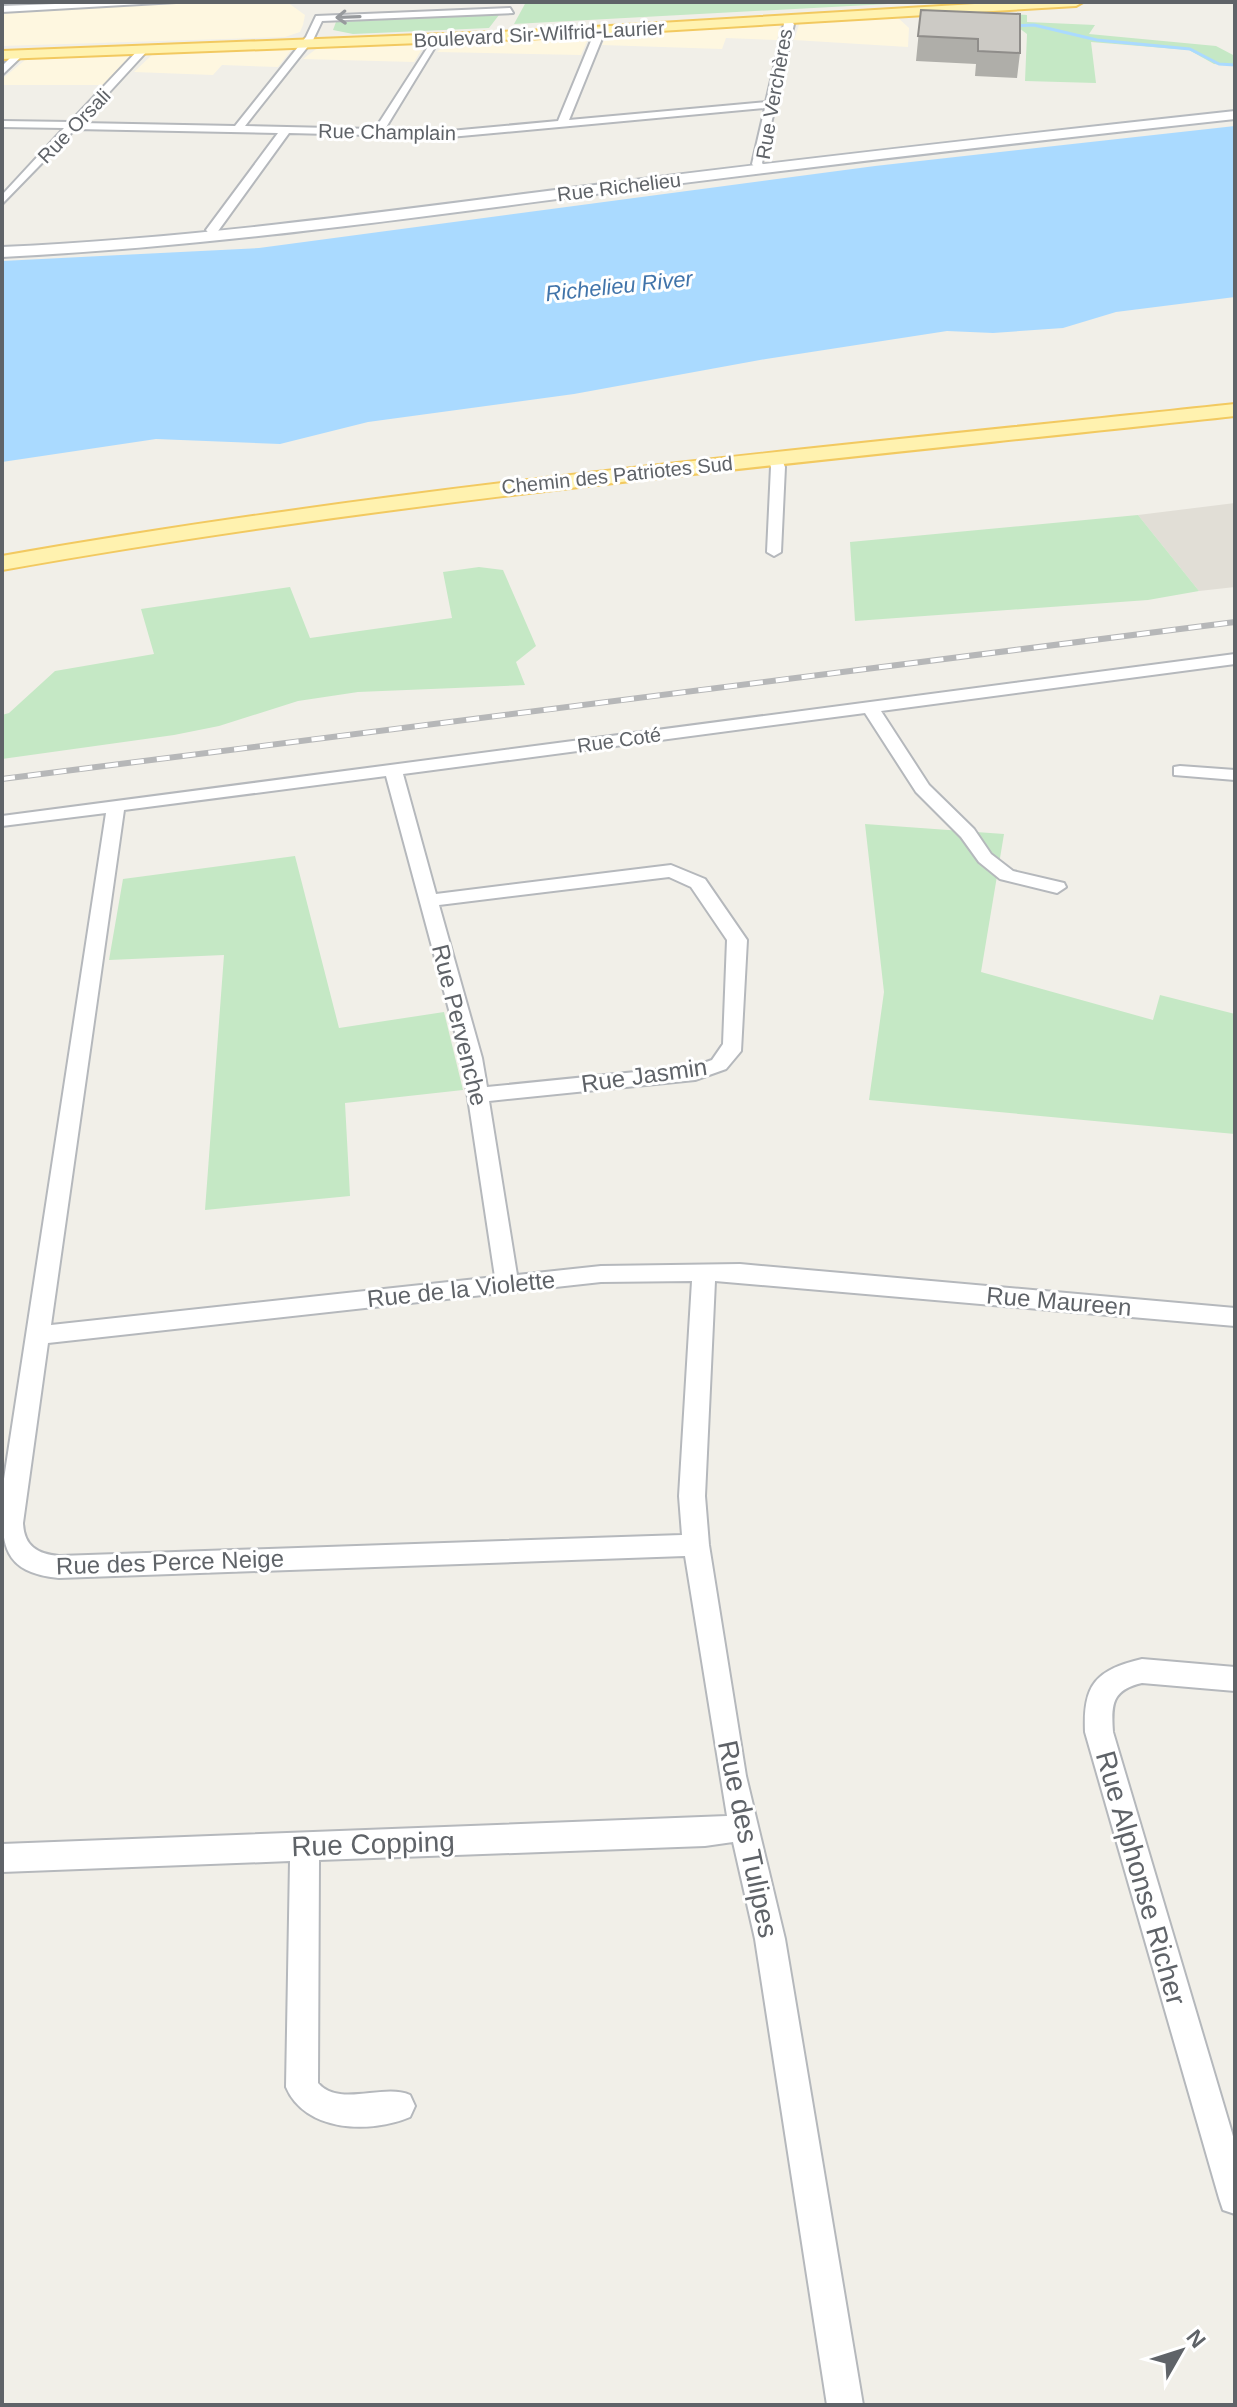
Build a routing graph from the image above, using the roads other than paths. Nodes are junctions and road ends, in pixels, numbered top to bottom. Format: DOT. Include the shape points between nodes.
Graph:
graph roads {
  1 [pos="67,2"];
  2 [pos="172,2"];
  3 [pos="449,2"];
  4 [pos="995,2"];
  5 [pos="1076,2"];
  6 [pos="972,4"];
  7 [pos="2,6"];
  8 [pos="14,6"];
  9 [pos="512,7"];
  10 [pos="462,13"];
  11 [pos="786,20"];
  12 [pos="500,31"];
  13 [pos="596,32"];
  14 [pos="435,39"];
  15 [pos="307,41"];
  16 [pos="143,50"];
  17 [pos="2,52"];
  18 [pos="19,54"];
  19 [pos="2,72"];
  20 [pos="770,105"];
  21 [pos="1235,115"];
  22 [pos="566,123"];
  23 [pos="2,124"];
  24 [pos="74,125"];
  25 [pos="238,129"];
  26 [pos="286,130"];
  27 [pos="378,132"];
  28 [pos="762,169"];
  29 [pos="2,186"];
  30 [pos="16,186"];
  31 [pos="2,201"];
  32 [pos="213,235"];
  33 [pos="2,252"];
  34 [pos="1235,410"];
  35 [pos="775,459"];
  36 [pos="774,552"];
  37 [pos="2,563"];
  38 [pos="1235,659"];
  39 [pos="870,707"];
  40 [pos="393,770"];
  41 [pos="1180,771"];
  42 [pos="1235,775"];
  43 [pos="116,807"];
  44 [pos="2,821"];
  45 [pos="1057,887"];
  46 [pos="429,901"];
  47 [pos="480,1095"];
  48 [pos="704,1271"];
  49 [pos="507,1284"];
  50 [pos="883,1285"];
  51 [pos="1235,1317"];
  52 [pos="40,1335"];
  53 [pos="696,1545"];
  54 [pos="1235,1679"];
  55 [pos="745,1827"];
  56 [pos="305,1846"];
  57 [pos="2,1858"];
  58 [pos="399,2106"];
  59 [pos="1235,2198"];
  60 [pos="845,2405"];
  1 -- 8 [label="street"];
  2 -- 8 [label="street"];
  3 -- 10 [label="street"];
  4 -- 6 [label="main road, Boulevard Sir-Wilfrid-Laurier"];
  5 -- 6 [label="main road, Boulevard Sir-Wilfrid-Laurier"];
  6 -- 11 [label="main road, Boulevard Sir-Wilfrid-Laurier"];
  6 -- 12 [label="main road, Boulevard Sir-Wilfrid-Laurier"];
  7 -- 8 [label="street"];
  9 -- 10 [label="street"];
  9 -- 12 [label="street"];
  10 -- 15 [label="street, one-way" via="317,14"];
  11 -- 13 [label="main road, Boulevard Sir-Wilfrid-Laurier"];
  11 -- 20 [label="street, Rue Verchères" via="788,32"];
  12 -- 15 [label="main road, Boulevard Sir-Wilfrid-Laurier"];
  13 -- 14 [label="main road, Boulevard Sir-Wilfrid-Laurier"];
  13 -- 22 [label="street" via="562,119"];
  14 -- 15 [label="main road, Boulevard Sir-Wilfrid-Laurier"];
  14 -- 27 [label="street"];
  15 -- 16 [label="main road, Boulevard Sir-Wilfrid-Laurier"];
  15 -- 17 [label="main road, Boulevard Sir-Wilfrid-Laurier"];
  15 -- 25 [label="street"];
  16 -- 18 [label="main road, Boulevard Sir-Wilfrid-Laurier"];
  16 -- 24 [label="street, Rue Orsali"];
  17 -- 18 [label="main road, Boulevard Sir-Wilfrid-Laurier"];
  18 -- 19 [label="street"];
  20 -- 22 [label="street, Rue Champlain"];
  20 -- 28 [label="street, Rue Verchères" via="757,164"];
  21 -- 28 [label="main road, Rue Richelieu"];
  22 -- 27 [label="street, Rue Champlain" via="455,134"];
  23 -- 24 [label="street, Rue Champlain"];
  24 -- 25 [label="street, Rue Champlain"];
  24 -- 30 [label="street, Rue Orsali"];
  25 -- 26 [label="street, Rue Champlain"];
  26 -- 27 [label="street, Rue Champlain"];
  26 -- 32 [label="street"];
  28 -- 32 [label="main road, Rue Richelieu"];
  29 -- 30 [label="street"];
  30 -- 31 [label="street, Rue Orsali"];
  32 -- 33 [label="main road, Rue Richelieu"];
  34 -- 35 [label="main road, Chemin des Patriotes Sud"];
  35 -- 36 [label="street"];
  35 -- 37 [label="main road, Chemin des Patriotes Sud" via="473,490 170,531"];
  38 -- 39 [label="street, Rue Coté"];
  39 -- 40 [label="street, Rue Coté"];
  39 -- 45 [label="street" via="922,788 968,833 985,858 1007,875"];
  40 -- 43 [label="street, Rue Coté"];
  40 -- 46 [label="street, Rue Pervenche"];
  41 -- 42 [label="street"];
  43 -- 44 [label="street, Rue Coté"];
  43 -- 52 [label="street, Rue des Perce Neige"];
  46 -- 47 [label="street, Rue Pervenche"];
  46 -- 47 [label="street, Rue Jasmin" via="671,871 698,883 737,940 733,1044 722,1063 695,1073"];
  47 -- 49 [label="street, Rue Pervenche"];
  48 -- 49 [label="street, Rue de la Violette" via="624,1272"];
  48 -- 50 [label="street, Rue de la Violette"];
  48 -- 53 [label="street, Rue des Tulipes" via="692,1496"];
  49 -- 52 [label="street, Rue de la Violette"];
  50 -- 51 [label="street, Rue Maureen"];
  52 -- 53 [label="street, Rue des Perce Neige" via="10,1523 19,1552 40,1565"];
  53 -- 55 [label="street, Rue des Tulipes" via="732,1776"];
  54 -- 59 [label="street, Rue Alphonse Richer" via="1137,1670 1105,1688 1096,1711"];
  55 -- 56 [label="street, Rue Copping" via="705,1833"];
  55 -- 60 [label="street, Rue des Tulipes" via="770,1939"];
  56 -- 57 [label="street, Rue Copping"];
  56 -- 58 [label="street" via="302,2087 323,2108"];
}
